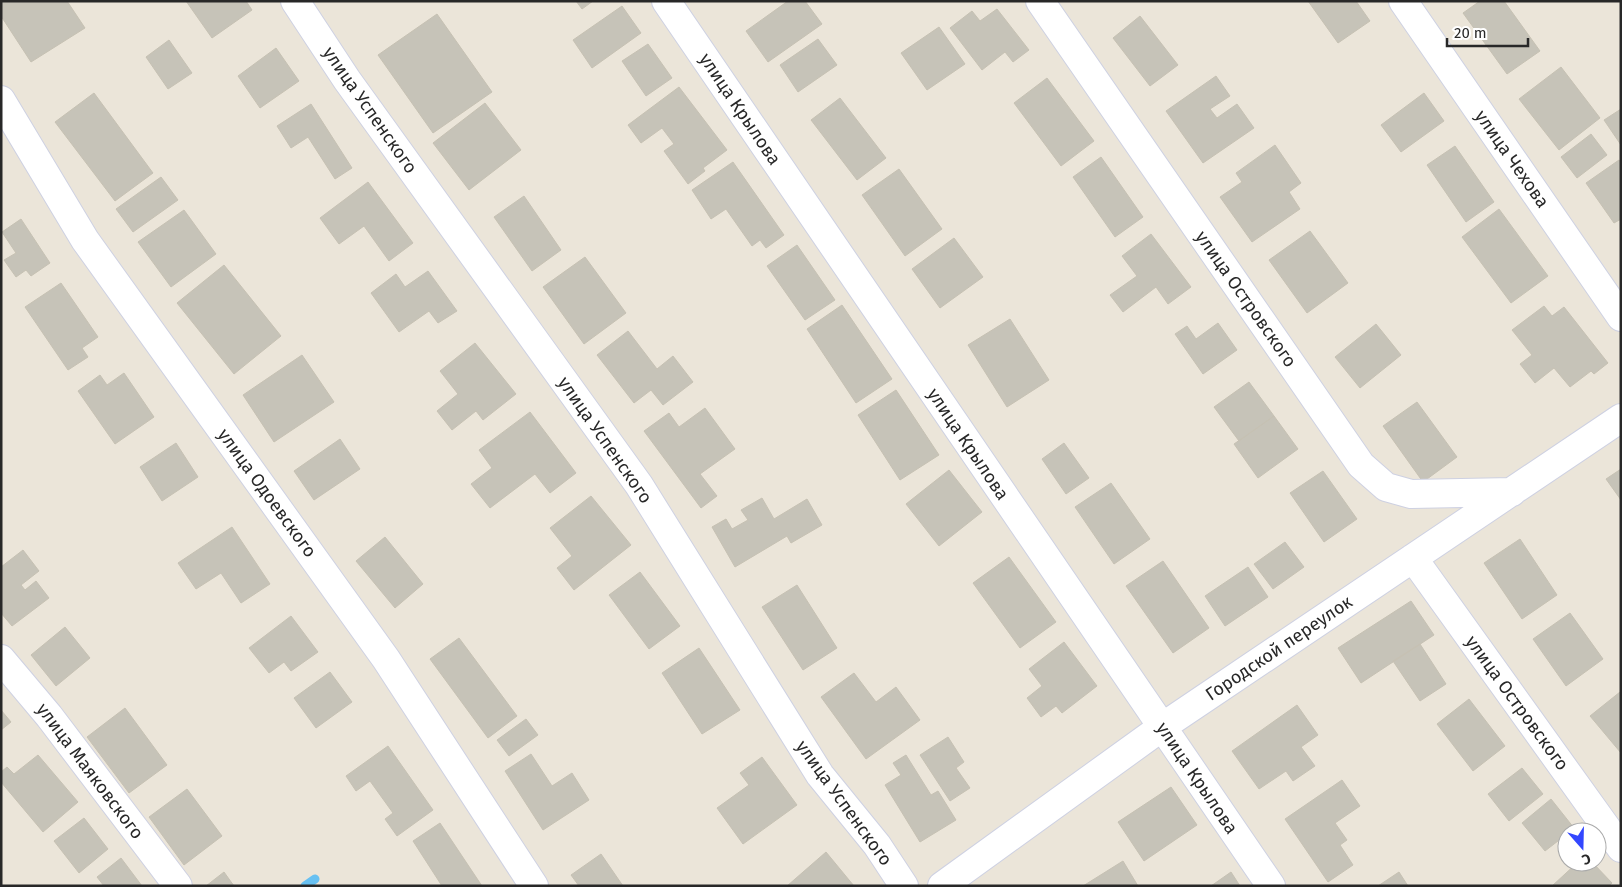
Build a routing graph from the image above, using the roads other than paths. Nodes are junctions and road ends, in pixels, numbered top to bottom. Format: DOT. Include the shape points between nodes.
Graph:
graph roads {
  1 [pos="295,1"];
  2 [pos="666,1"];
  3 [pos="1040,1"];
  4 [pos="1403,1"];
  5 [pos="1,100"];
  6 [pos="1621,318"];
  7 [pos="1621,418"];
  8 [pos="1512,492"];
  9 [pos="1413,558"];
  10 [pos="1,659"];
  11 [pos="1162,727"];
  12 [pos="1621,848"];
  13 [pos="178,886"];
  14 [pos="534,886"];
  15 [pos="904,886"];
  16 [pos="942,886"];
  17 [pos="1271,886"];
  1 -- 15 [label="street, улица Успенского" via="353,88 638,485 820,775 877,845"];
  2 -- 11 [label="street, улица Крылова"];
  3 -- 8 [label="street, улица Островского" via="1361,465 1386,487 1412,494"];
  4 -- 6 [label="street, улица Чехова"];
  5 -- 14 [label="street, улица Одоевского" via="85,240 386,659"];
  7 -- 8 [label="street, Городской переулок"];
  8 -- 9 [label="street, Городской переулок"];
  9 -- 11 [label="street, Городской переулок"];
  9 -- 12 [label="street, улица Островского"];
  10 -- 13 [label="street, улица Маяковского" via="49,716"];
  11 -- 16 [label="street, Городской переулок"];
  11 -- 17 [label="street, улица Крылова"];
}
